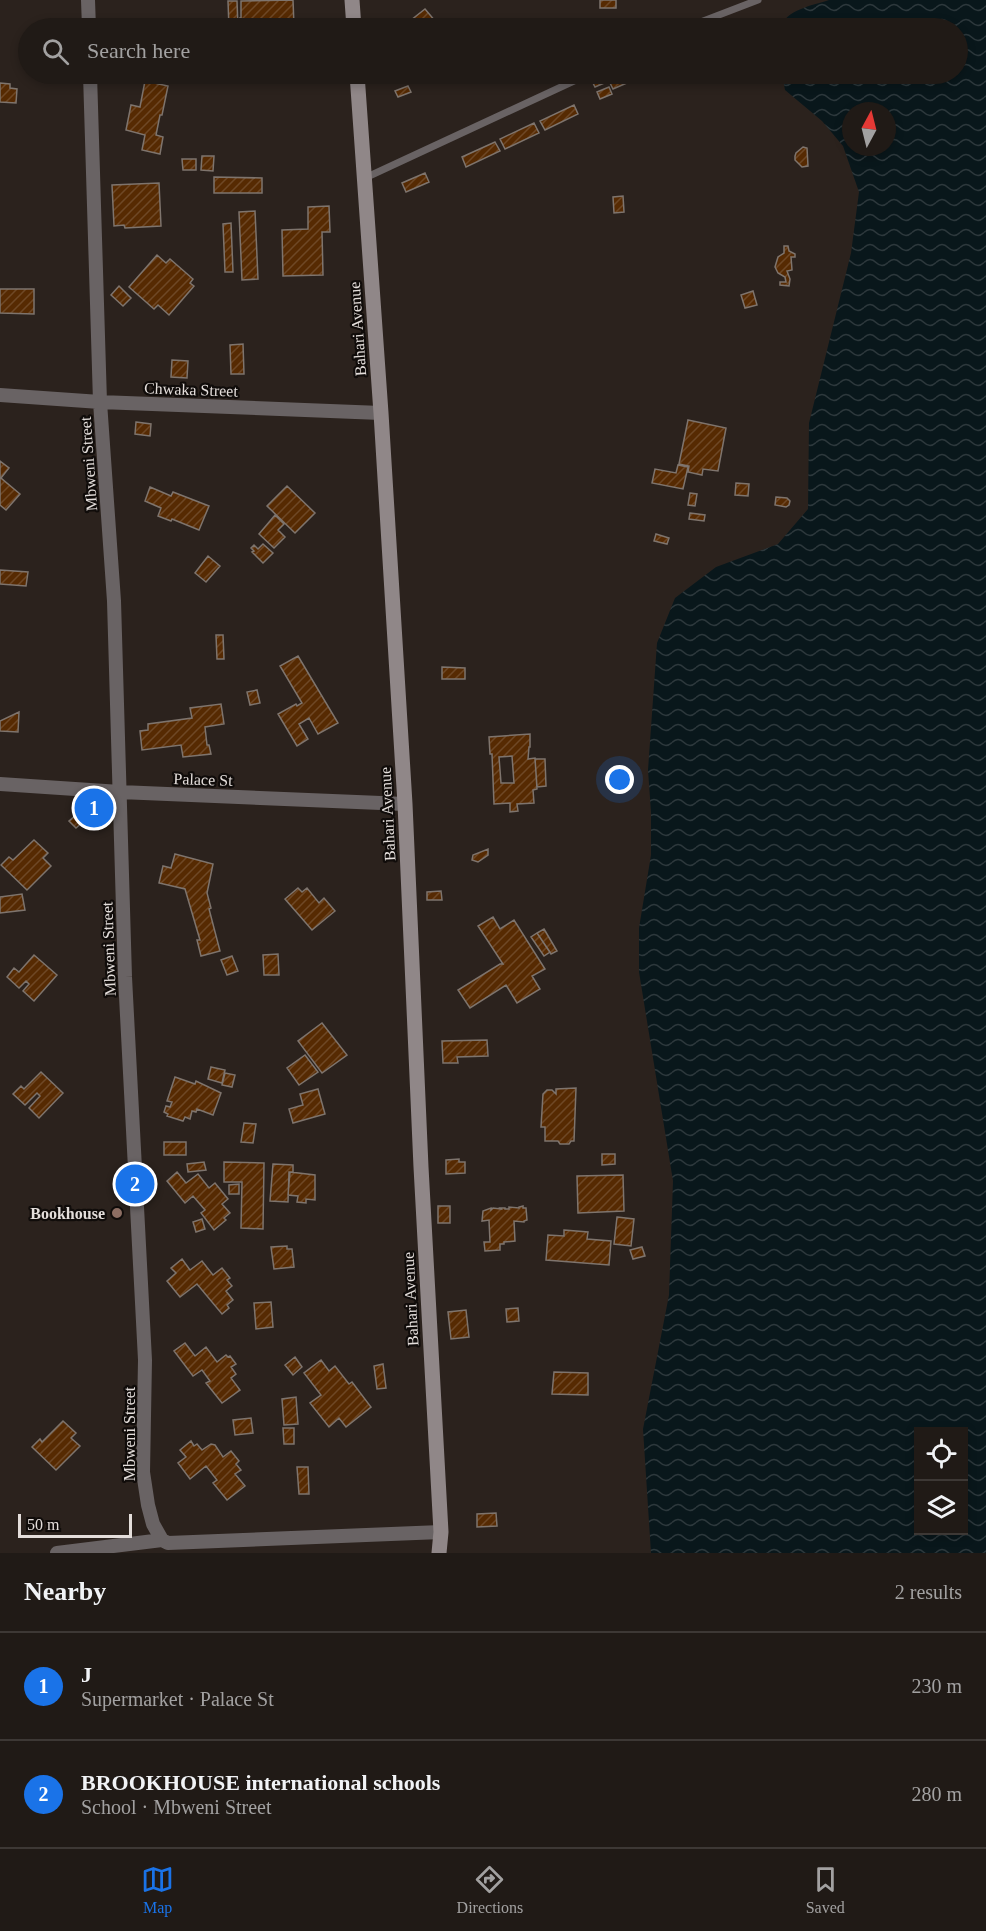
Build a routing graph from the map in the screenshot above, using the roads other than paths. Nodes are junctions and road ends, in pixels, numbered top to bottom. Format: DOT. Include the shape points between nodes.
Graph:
graph roads {
  1 [pos="88,0"];
  2 [pos="352,0"];
  3 [pos="758,0"];
  4 [pos="89,18"];
  5 [pos="353,18"];
  6 [pos="711,18"];
  7 [pos="90,84"];
  8 [pos="358,84"];
  9 [pos="567,84"];
  10 [pos="364,178"];
  11 [pos="0,395"];
  12 [pos="100,402"];
  13 [pos="381,413"];
  14 [pos="0,784"];
  15 [pos="120,792"];
  16 [pos="405,804"];
  17 [pos="441,1532"];
  18 [pos="162,1540"];
  19 [pos="57,1553"];
  20 [pos="439,1553"];
  1 -- 4 [label="street"];
  2 -- 5 [label="street"];
  3 -- 6 [label="lane"];
  7 -- 12 [label="street, Mbweni Street"];
  8 -- 10 [label="street, Bahari Avenue"];
  9 -- 10 [label="lane"];
  10 -- 13 [label="street, Bahari Avenue"];
  11 -- 12 [label="street, Chwaka Street"];
  12 -- 13 [label="street, Chwaka Street"];
  12 -- 15 [label="street, Mbweni Street" via="114,601"];
  13 -- 16 [label="street, Bahari Avenue"];
  14 -- 15 [label="street, Palace St"];
  15 -- 16 [label="street, Palace St"];
  15 -- 18 [label="street, Mbweni Street" via="125,977 145,1360 143,1472 153,1524"];
  16 -- 17 [label="street, Bahari Avenue"];
  17 -- 18 [label="street" via="177,1543"];
  17 -- 20 [label="street, Bahari Avenue"];
  18 -- 19 [label="street"];
}
